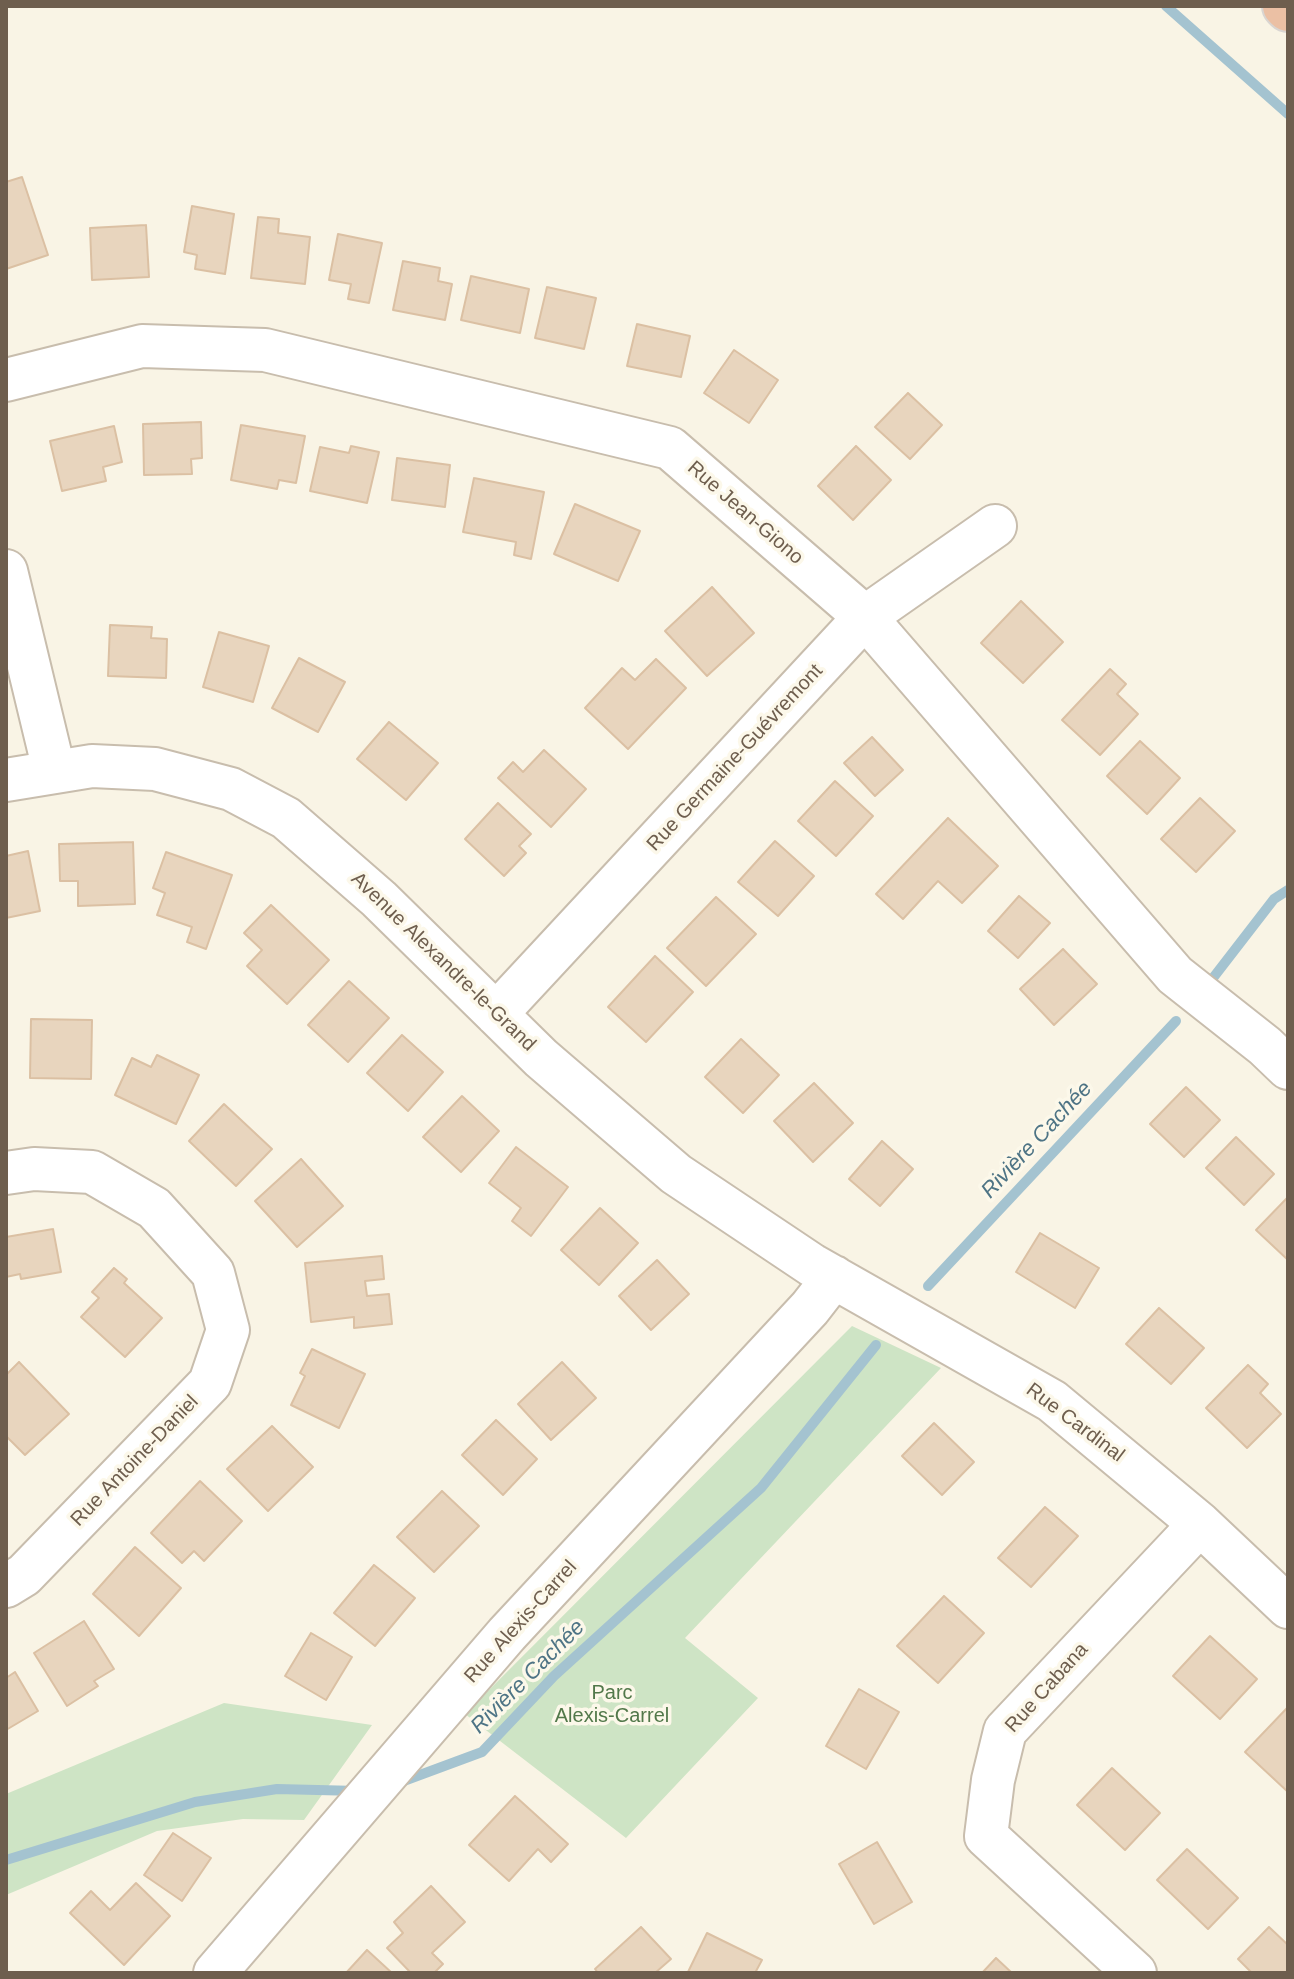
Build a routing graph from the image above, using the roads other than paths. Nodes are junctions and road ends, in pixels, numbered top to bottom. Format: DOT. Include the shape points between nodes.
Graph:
graph roads {
  1 [pos="6,380"];
  2 [pos="995,526"];
  3 [pos="6,571"];
  4 [pos="865,617"];
  5 [pos="54,770"];
  6 [pos="6,780"];
  7 [pos="496,1014"];
  8 [pos="1288,1068"];
  9 [pos="6,1173"];
  10 [pos="834,1277"];
  11 [pos="1200,1524"];
  12 [pos="6,1586"];
  13 [pos="1288,1607"];
  14 [pos="215,1973"];
  15 [pos="1135,1973"];
  1 -- 4 [label="street, Rue Jean-Giono" via="142,346 265,350 670,448"];
  2 -- 4 [label="street, Rue Germaine-Guévremont"];
  3 -- 5 [label="street"];
  4 -- 7 [label="street, Rue Germaine-Guévremont"];
  4 -- 8 [label="street, Rue Jean-Giono" via="1175,975"];
  5 -- 6 [label="street, Avenue Alexandre-le-Grand"];
  5 -- 7 [label="street, Avenue Alexandre-le-Grand" via="110,765 155,769 210,782 267,806 326,850"];
  7 -- 10 [label="street, Avenue Alexandre-le-Grand" via="676,1174"];
  9 -- 12 [label="street, Rue Antoine-Daniel" via="92,1172 154,1208 213,1273 228,1330 210,1383 24,1575"];
  10 -- 11 [label="street, Rue Cardinal" via="1052,1401"];
  10 -- 14 [label="street, Rue Alexis-Carrel" via="507,1634"];
  11 -- 13 [label="street, Rue Cardinal"];
  11 -- 15 [label="street, Rue Cabana" via="1005,1731 993,1780 986,1836"];
}
